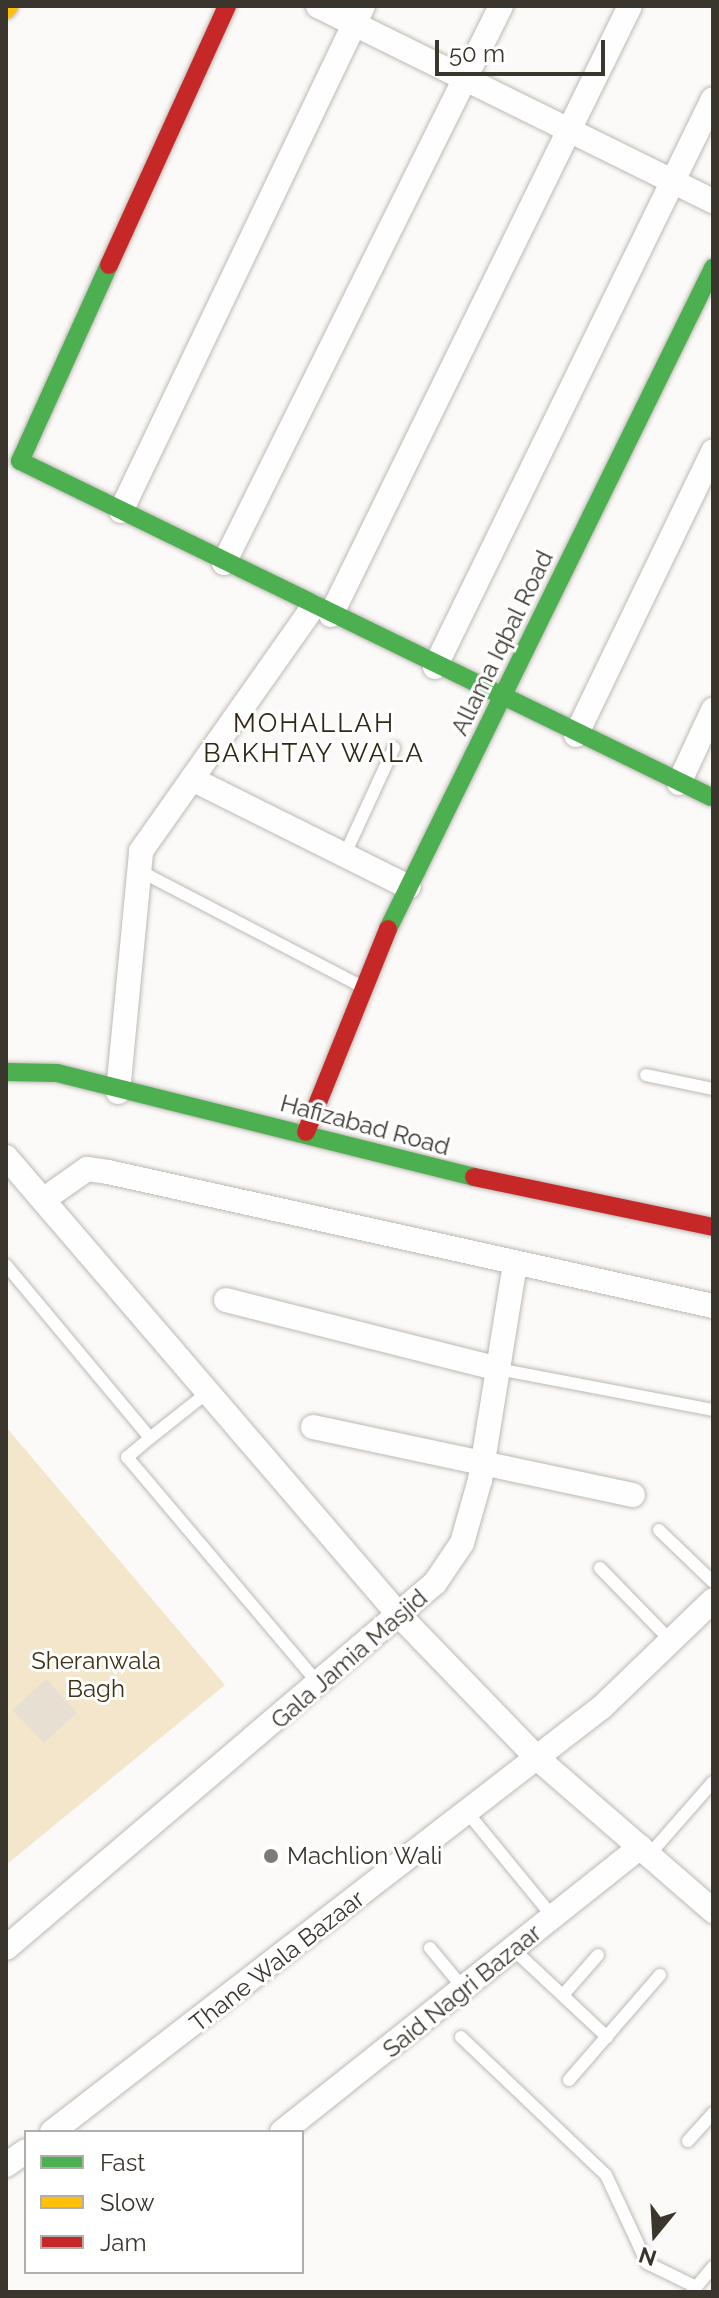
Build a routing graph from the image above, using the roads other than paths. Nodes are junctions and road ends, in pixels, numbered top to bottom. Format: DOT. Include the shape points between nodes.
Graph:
graph roads {
  1 [pos="227,6"];
  2 [pos="318,6"];
  3 [pos="501,6"];
  4 [pos="630,6"];
  5 [pos="358,15"];
  6 [pos="466,79"];
  7 [pos="713,99"];
  8 [pos="572,131"];
  9 [pos="673,181"];
  10 [pos="713,201"];
  11 [pos="713,268"];
  12 [pos="713,451"];
  13 [pos="121,511"];
  14 [pos="224,563"];
  15 [pos="322,611"];
  16 [pos="435,667"];
  17 [pos="501,700"];
  18 [pos="713,710"];
  19 [pos="576,735"];
  20 [pos="394,748"];
  21 [pos="192,779"];
  22 [pos="679,783"];
  23 [pos="711,797"];
  24 [pos="345,854"];
  25 [pos="135,869"];
  26 [pos="409,887"];
  27 [pos="361,986"];
  28 [pos="6,1072"];
  29 [pos="646,1075"];
  30 [pos="713,1089"];
  31 [pos="118,1092"];
  32 [pos="306,1132"];
  33 [pos="6,1157"];
  34 [pos="43,1200"];
  35 [pos="713,1227"];
  36 [pos="515,1264"];
  37 [pos="6,1265"];
  38 [pos="226,1300"];
  39 [pos="713,1306"];
  40 [pos="498,1369"];
  41 [pos="208,1392"];
  42 [pos="713,1410"];
  43 [pos="313,1427"];
  44 [pos="150,1438"];
  45 [pos="483,1465"];
  46 [pos="633,1495"];
  47 [pos="659,1530"];
  48 [pos="600,1568"];
  49 [pos="713,1582"];
  50 [pos="713,1600"];
  51 [pos="400,1616"];
  52 [pos="671,1641"];
  53 [pos="321,1686"];
  54 [pos="536,1757"];
  55 [pos="713,1782"];
  56 [pos="467,1812"];
  57 [pos="645,1851"];
  58 [pos="713,1911"];
  59 [pos="553,1917"];
  60 [pos="6,1948"];
  61 [pos="430,1948"];
  62 [pos="513,1949"];
  63 [pos="598,1955"];
  64 [pos="660,1975"];
  65 [pos="464,1989"];
  66 [pos="563,1995"];
  67 [pos="461,2037"];
  68 [pos="607,2037"];
  69 [pos="569,2080"];
  70 [pos="713,2113"];
  71 [pos="59,2130"];
  72 [pos="285,2130"];
  73 [pos="688,2141"];
  74 [pos="24,2152"];
  75 [pos="6,2165"];
  76 [pos="713,2267"];
  77 [pos="696,2287"];
  78 [pos="713,2292"];
  1 -- 13 [label="street" via="20,461"];
  2 -- 5 [label="street"];
  3 -- 6 [label="street"];
  4 -- 8 [label="street"];
  5 -- 6 [label="street"];
  5 -- 13 [label="street"];
  6 -- 8 [label="street"];
  6 -- 14 [label="street"];
  7 -- 9 [label="street"];
  8 -- 9 [label="street"];
  8 -- 15 [label="street"];
  9 -- 10 [label="street"];
  9 -- 16 [label="street"];
  11 -- 17 [label="street, Allama Iqbal Road"];
  12 -- 19 [label="street"];
  13 -- 14 [label="street"];
  14 -- 15 [label="street"];
  15 -- 16 [label="street"];
  15 -- 21 [label="street"];
  16 -- 17 [label="street"];
  17 -- 19 [label="street"];
  17 -- 26 [label="street, Allama Iqbal Road"];
  18 -- 22 [label="street"];
  19 -- 22 [label="street"];
  20 -- 24 [label="lane"];
  21 -- 24 [label="street"];
  21 -- 25 [label="street"];
  22 -- 23 [label="street"];
  24 -- 26 [label="street"];
  25 -- 27 [label="lane"];
  25 -- 31 [label="street"];
  26 -- 27 [label="street, Allama Iqbal Road"];
  27 -- 32 [label="street, Allama Iqbal Road"];
  28 -- 31 [label="street, Hafizabad Road" via="57,1073"];
  29 -- 30 [label="lane"];
  31 -- 32 [label="street, Hafizabad Road"];
  32 -- 35 [label="street, Hafizabad Road" via="438,1170"];
  33 -- 34 [label="street"];
  34 -- 36 [label="street" via="87,1169"];
  34 -- 41 [label="street"];
  36 -- 39 [label="street"];
  36 -- 40 [label="street, Gala Jamia Masjid"];
  37 -- 44 [label="lane"];
  38 -- 40 [label="street"];
  40 -- 42 [label="lane"];
  40 -- 45 [label="street, Gala Jamia Masjid"];
  41 -- 44 [label="lane"];
  41 -- 51 [label="street"];
  43 -- 45 [label="street"];
  44 -- 53 [label="lane" via="127,1457"];
  45 -- 46 [label="street"];
  45 -- 51 [label="street, Gala Jamia Masjid" via="462,1543 435,1583"];
  47 -- 49 [label="lane"];
  48 -- 52 [label="lane"];
  50 -- 52 [label="street, Thane Wala Bazaar"];
  51 -- 53 [label="street, Gala Jamia Masjid"];
  51 -- 54 [label="street"];
  52 -- 54 [label="street, Thane Wala Bazaar"];
  53 -- 60 [label="street, Gala Jamia Masjid"];
  54 -- 56 [label="street, Thane Wala Bazaar"];
  54 -- 57 [label="street"];
  55 -- 57 [label="lane"];
  56 -- 59 [label="lane"];
  56 -- 71 [label="street, Thane Wala Bazaar"];
  57 -- 58 [label="street"];
  57 -- 59 [label="street, Said Nagri Bazaar"];
  59 -- 62 [label="street, Said Nagri Bazaar"];
  61 -- 65 [label="lane"];
  62 -- 65 [label="street, Said Nagri Bazaar"];
  62 -- 66 [label="lane"];
  63 -- 66 [label="lane"];
  64 -- 68 [label="lane"];
  65 -- 72 [label="street, Said Nagri Bazaar"];
  66 -- 68 [label="lane"];
  67 -- 77 [label="lane" via="606,2175 647,2263"];
  68 -- 69 [label="lane"];
  70 -- 73 [label="lane"];
  74 -- 75 [label="street"];
  76 -- 77 [label="lane"];
  77 -- 78 [label="lane"];
}
